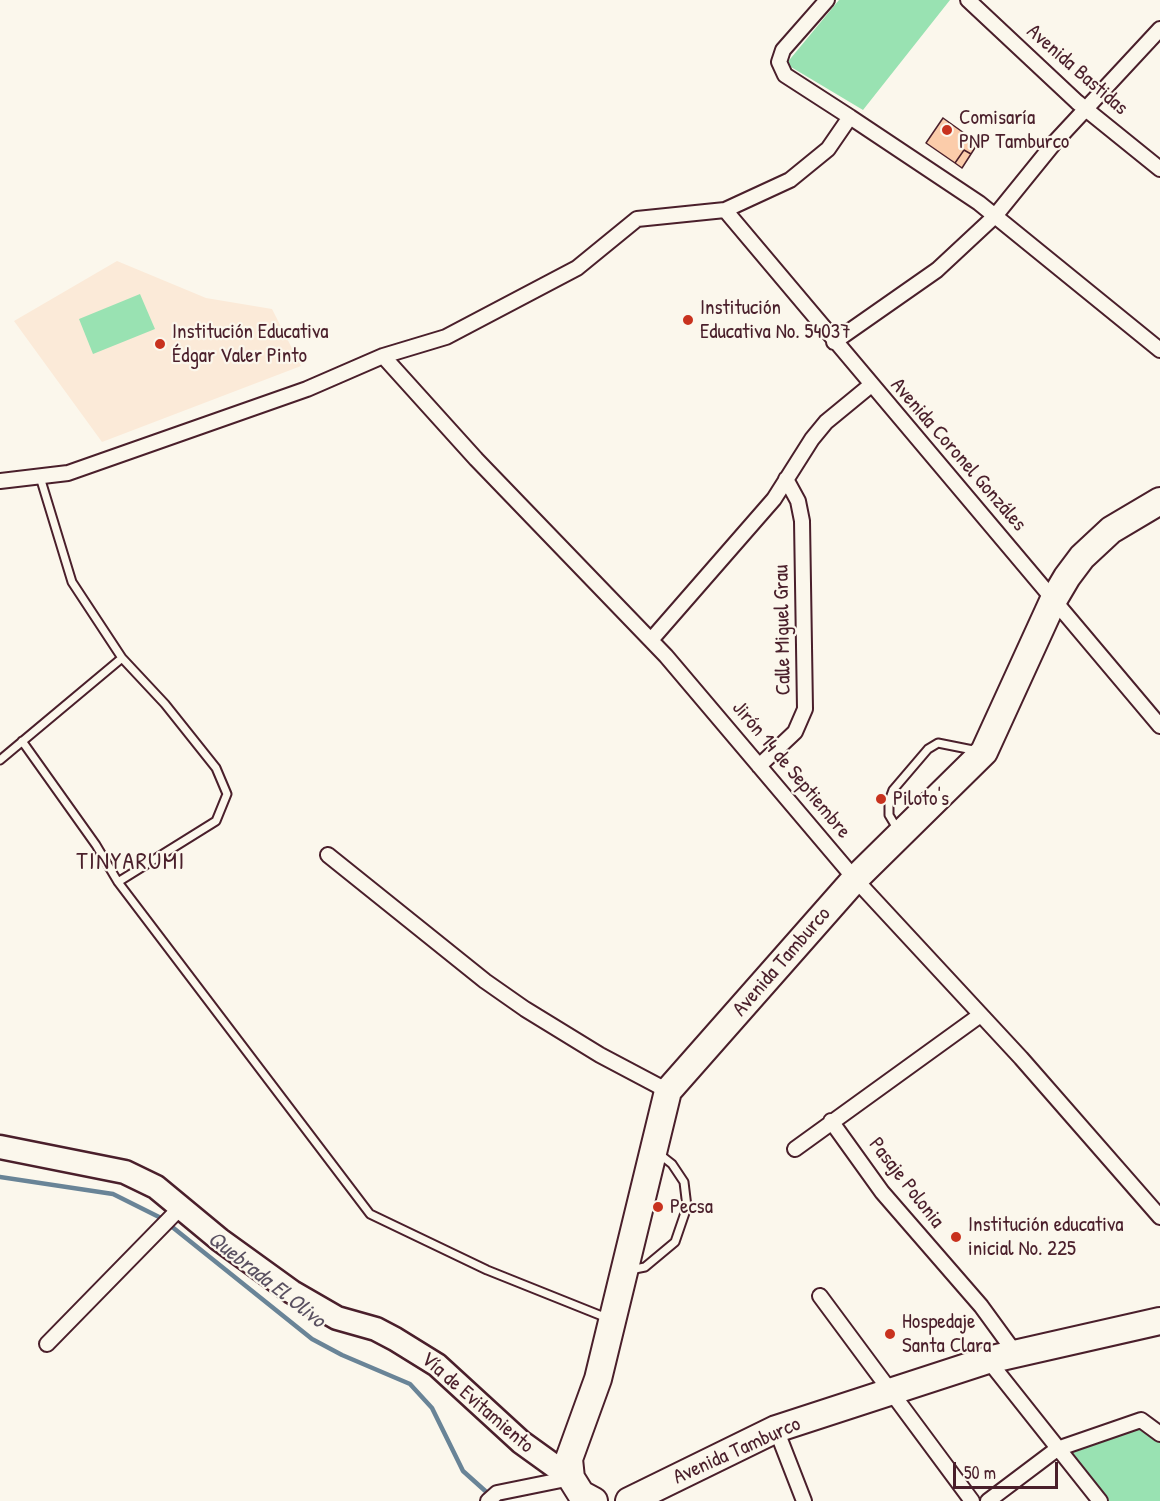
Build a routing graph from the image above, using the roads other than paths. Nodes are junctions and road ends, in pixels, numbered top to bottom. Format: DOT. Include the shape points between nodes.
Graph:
graph roads {
  1 [pos="827,0"];
  2 [pos="968,0"];
  3 [pos="1160,29"];
  4 [pos="1085,108"];
  5 [pos="850,117"];
  6 [pos="1160,169"];
  7 [pos="725,210"];
  8 [pos="995,216"];
  9 [pos="834,342"];
  10 [pos="1160,350"];
  11 [pos="383,357"];
  12 [pos="871,385"];
  13 [pos="40,477"];
  14 [pos="786,479"];
  15 [pos="0,481"];
  16 [pos="1160,501"];
  17 [pos="1054,599"];
  18 [pos="651,640"];
  19 [pos="122,658"];
  20 [pos="1160,726"];
  21 [pos="22,741"];
  22 [pos="984,752"];
  23 [pos="0,760"];
  24 [pos="759,766"];
  25 [pos="900,834"];
  26 [pos="328,855"];
  27 [pos="855,879"];
  28 [pos="118,882"];
  29 [pos="979,1016"];
  30 [pos="668,1091"];
  31 [pos="831,1121"];
  32 [pos="0,1147"];
  33 [pos="795,1149"];
  34 [pos="654,1150"];
  35 [pos="182,1206"];
  36 [pos="1160,1217"];
  37 [pos="624,1272"];
  38 [pos="820,1296"];
  39 [pos="612,1320"];
  40 [pos="1160,1321"];
  41 [pos="47,1344"];
  42 [pos="1016,1354"];
  43 [pos="988,1360"];
  44 [pos="891,1392"];
  45 [pos="776,1429"];
  46 [pos="1160,1434"];
  47 [pos="1057,1449"];
  48 [pos="571,1478"];
  49 [pos="493,1497"];
  50 [pos="594,1501"];
  51 [pos="629,1501"];
  52 [pos="804,1501"];
  53 [pos="972,1501"];
  54 [pos="988,1501"];
  55 [pos="1100,1501"];
  1 -- 5 [label="street" via="783,50 779,62 785,75"];
  2 -- 4 [label="street, Avenida Bastidas"];
  3 -- 4 [label="street"];
  4 -- 6 [label="street, Avenida Bastidas"];
  4 -- 8 [label="street"];
  5 -- 7 [label="street" via="828,149 790,180"];
  5 -- 8 [label="street"];
  7 -- 9 [label="street, Avenida Coronel Gonzáles"];
  7 -- 11 [label="street" via="637,219 577,268 446,337"];
  8 -- 9 [label="street" via="937,270"];
  8 -- 10 [label="street"];
  9 -- 12 [label="street, Avenida Coronel Gonzáles"];
  11 -- 13 [label="street" via="307,389 68,473"];
  11 -- 18 [label="street, Jirón 14 de Septiembre"];
  12 -- 14 [label="street" via="826,422"];
  12 -- 17 [label="street, Avenida Coronel Gonzáles"];
  13 -- 15 [label="street"];
  13 -- 19 [label="lane" via="72,582"];
  14 -- 18 [label="street" via="774,499"];
  14 -- 24 [label="street, Calle Miguel Grau" via="798,501 802,521 805,709 795,732"];
  16 -- 17 [label="highway, Avenida Tamburco" via="1111,530 1082,556"];
  17 -- 20 [label="street, Avenida Coronel Gonzáles"];
  17 -- 22 [label="highway, Avenida Tamburco"];
  18 -- 24 [label="street, Jirón 14 de Septiembre"];
  19 -- 21 [label="lane"];
  19 -- 28 [label="lane" via="216,768 228,794 216,821"];
  21 -- 23 [label="lane"];
  21 -- 28 [label="lane"];
  22 -- 25 [label="highway, Avenida Tamburco"];
  22 -- 25 [label="lane" via="938,742 928,749 893,790 889,801 889,816"];
  24 -- 27 [label="street, Jirón 14 de Septiembre"];
  25 -- 27 [label="highway, Avenida Tamburco"];
  26 -- 30 [label="street" via="525,1009"];
  27 -- 29 [label="street, Jirón 14 de Septiembre"];
  27 -- 30 [label="highway, Avenida Tamburco"];
  28 -- 39 [label="lane" via="370,1214 487,1270"];
  29 -- 31 [label="street"];
  29 -- 36 [label="street, Jirón 14 de Septiembre" via="1021,1058"];
  30 -- 34 [label="highway, Avenida Tamburco"];
  31 -- 33 [label="street"];
  31 -- 42 [label="street, Pasaje Polonia" via="882,1192 981,1306"];
  32 -- 35 [label="main road, Vía de Evitamiento" via="125,1172"];
  34 -- 37 [label="highway, Avenida Tamburco"];
  34 -- 37 [label="lane" via="672,1164 684,1182 687,1207 675,1242 645,1267"];
  35 -- 41 [label="street"];
  35 -- 48 [label="main road, Vía de Evitamiento" via="220,1240 299,1297 338,1318 376,1329 429,1360 521,1443"];
  37 -- 39 [label="highway, Avenida Tamburco"];
  38 -- 44 [label="street"];
  39 -- 48 [label="highway, Avenida Tamburco" via="598,1379 569,1459"];
  40 -- 42 [label="highway, Avenida Tamburco"];
  42 -- 43 [label="highway, Avenida Tamburco"];
  43 -- 44 [label="highway, Avenida Tamburco"];
  43 -- 47 [label="street"];
  44 -- 45 [label="highway, Avenida Tamburco"];
  44 -- 53 [label="street"];
  45 -- 51 [label="highway, Avenida Tamburco"];
  45 -- 52 [label="street"];
  46 -- 47 [label="street" via="1140,1420"];
  47 -- 54 [label="street"];
  47 -- 55 [label="street"];
  48 -- 49 [label="street"];
  48 -- 50 [label="highway" via="581,1494"];
}
